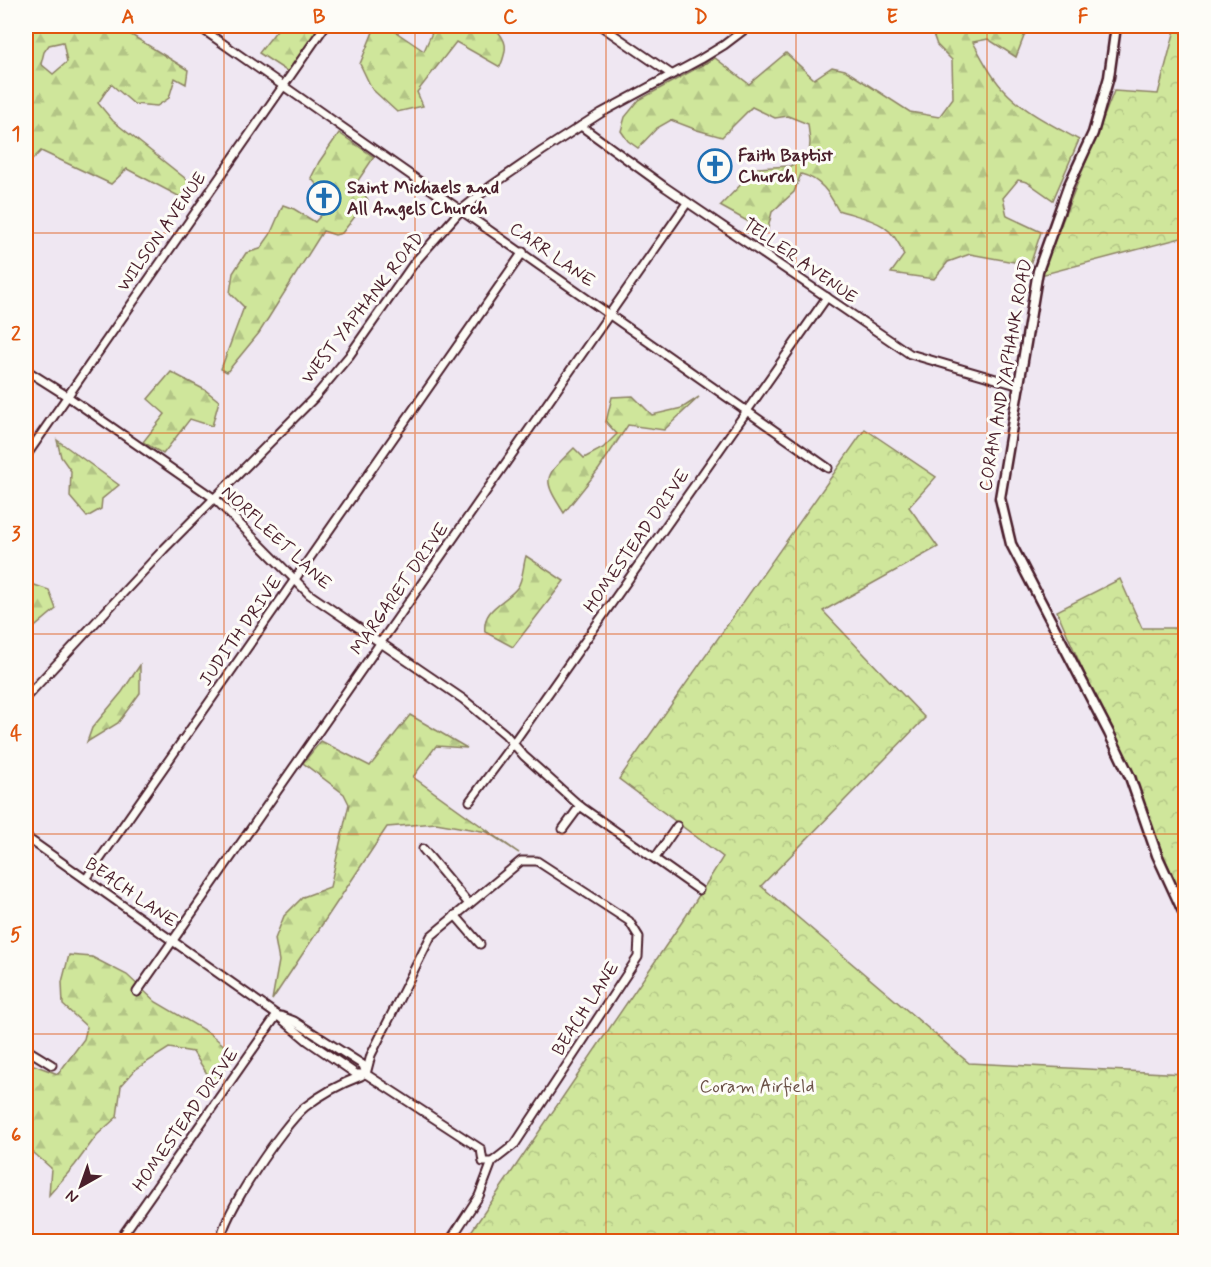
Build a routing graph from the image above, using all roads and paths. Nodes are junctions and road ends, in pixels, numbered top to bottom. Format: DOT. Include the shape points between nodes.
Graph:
graph roads {
  1 [pos="198,26"];
  2 [pos="325,26"];
  3 [pos="601,26"];
  4 [pos="749,26"];
  5 [pos="1116,26"];
  6 [pos="671,74"];
  7 [pos="284,85"];
  8 [pos="581,126"];
  9 [pos="687,202"];
  10 [pos="461,210"];
  11 [pos="524,252"];
  12 [pos="827,297"];
  13 [pos="610,315"];
  14 [pos="26,370"];
  15 [pos="1020,386"];
  16 [pos="67,396"];
  17 [pos="747,410"];
  18 [pos="26,456"];
  19 [pos="828,468"];
  20 [pos="214,499"];
  21 [pos="295,579"];
  22 [pos="380,643"];
  23 [pos="26,697"];
  24 [pos="514,742"];
  25 [pos="470,801"];
  26 [pos="580,806"];
  27 [pos="677,826"];
  28 [pos="563,829"];
  29 [pos="26,837"];
  30 [pos="423,849"];
  31 [pos="655,858"];
  32 [pos="86,879"];
  33 [pos="699,890"];
  34 [pos="469,904"];
  35 [pos="455,915"];
  36 [pos="1185,918"];
  37 [pos="172,941"];
  38 [pos="480,944"];
  39 [pos="137,992"];
  40 [pos="277,1015"];
  41 [pos="26,1048"];
  42 [pos="52,1065"];
  43 [pos="366,1074"];
  44 [pos="492,1162"];
  45 [pos="118,1242"];
  46 [pos="220,1242"];
  47 [pos="449,1242"];
  1 -- 7 [label="street, CARR LANE"];
  2 -- 7 [label="street, WILSON AVENUE"];
  3 -- 6 [label="street"];
  4 -- 6 [label="street, WEST YAPHANK ROAD" via="701,60"];
  5 -- 15 [label="main road, CORAM AND YAPHANK ROAD" via="1109,77 1093,133 1068,187 1038,271"];
  6 -- 8 [label="street, WEST YAPHANK ROAD"];
  7 -- 10 [label="street, CARR LANE"];
  7 -- 16 [label="street, WILSON AVENUE"];
  8 -- 9 [label="street, TELLER AVENUE"];
  8 -- 10 [label="street, WEST YAPHANK ROAD"];
  9 -- 12 [label="street, TELLER AVENUE"];
  9 -- 13 [label="street, MARGARET DRIVE"];
  10 -- 11 [label="street, CARR LANE"];
  10 -- 20 [label="street, WEST YAPHANK ROAD" via="414,263 349,356 314,398"];
  11 -- 13 [label="street, CARR LANE"];
  11 -- 21 [label="street, JUDITH DRIVE"];
  12 -- 15 [label="street, TELLER AVENUE" via="910,354"];
  12 -- 17 [label="street, HOMESTEAD DRIVE"];
  13 -- 17 [label="street, CARR LANE"];
  13 -- 22 [label="street, MARGARET DRIVE"];
  14 -- 16 [label="street, NORFLEET LANE"];
  15 -- 36 [label="main road, CORAM AND YAPHANK ROAD" via="1000,498 1008,536 1130,777 1157,855"];
  16 -- 18 [label="street, WILSON AVENUE"];
  16 -- 20 [label="street, NORFLEET LANE"];
  17 -- 19 [label="street, CARR LANE"];
  17 -- 24 [label="street, HOMESTEAD DRIVE"];
  20 -- 21 [label="street, NORFLEET LANE"];
  20 -- 23 [label="street, WEST YAPHANK ROAD"];
  21 -- 22 [label="street, NORFLEET LANE" via="309,594"];
  21 -- 32 [label="street, JUDITH DRIVE"];
  22 -- 24 [label="street, NORFLEET LANE" via="463,699"];
  22 -- 37 [label="street, MARGARET DRIVE"];
  24 -- 25 [label="street, HOMESTEAD DRIVE"];
  24 -- 26 [label="street, NORFLEET LANE" via="524,756"];
  26 -- 28 [label="street"];
  26 -- 31 [label="street, NORFLEET LANE"];
  27 -- 31 [label="street"];
  29 -- 32 [label="street, BEACH LANE"];
  30 -- 34 [label="street"];
  31 -- 33 [label="street, NORFLEET LANE"];
  32 -- 37 [label="street, BEACH LANE"];
  34 -- 35 [label="street, BEACH LANE"];
  34 -- 44 [label="street, BEACH LANE" via="521,861 537,861 629,921 639,937 638,957 565,1070 515,1144"];
  35 -- 38 [label="street"];
  35 -- 43 [label="street, BEACH LANE" via="431,936"];
  37 -- 39 [label="street, MARGARET DRIVE"];
  37 -- 40 [label="street, BEACH LANE"];
  40 -- 43 [label="street, BEACH LANE" via="356,1074"];
  40 -- 45 [label="street, HOMESTEAD DRIVE"];
  41 -- 42 [label="street"];
  43 -- 44 [label="street, BEACH LANE" via="481,1149 483,1162"];
  43 -- 46 [label="street" via="326,1092 283,1131 221,1230"];
  44 -- 47 [label="street" via="479,1196"];
}
